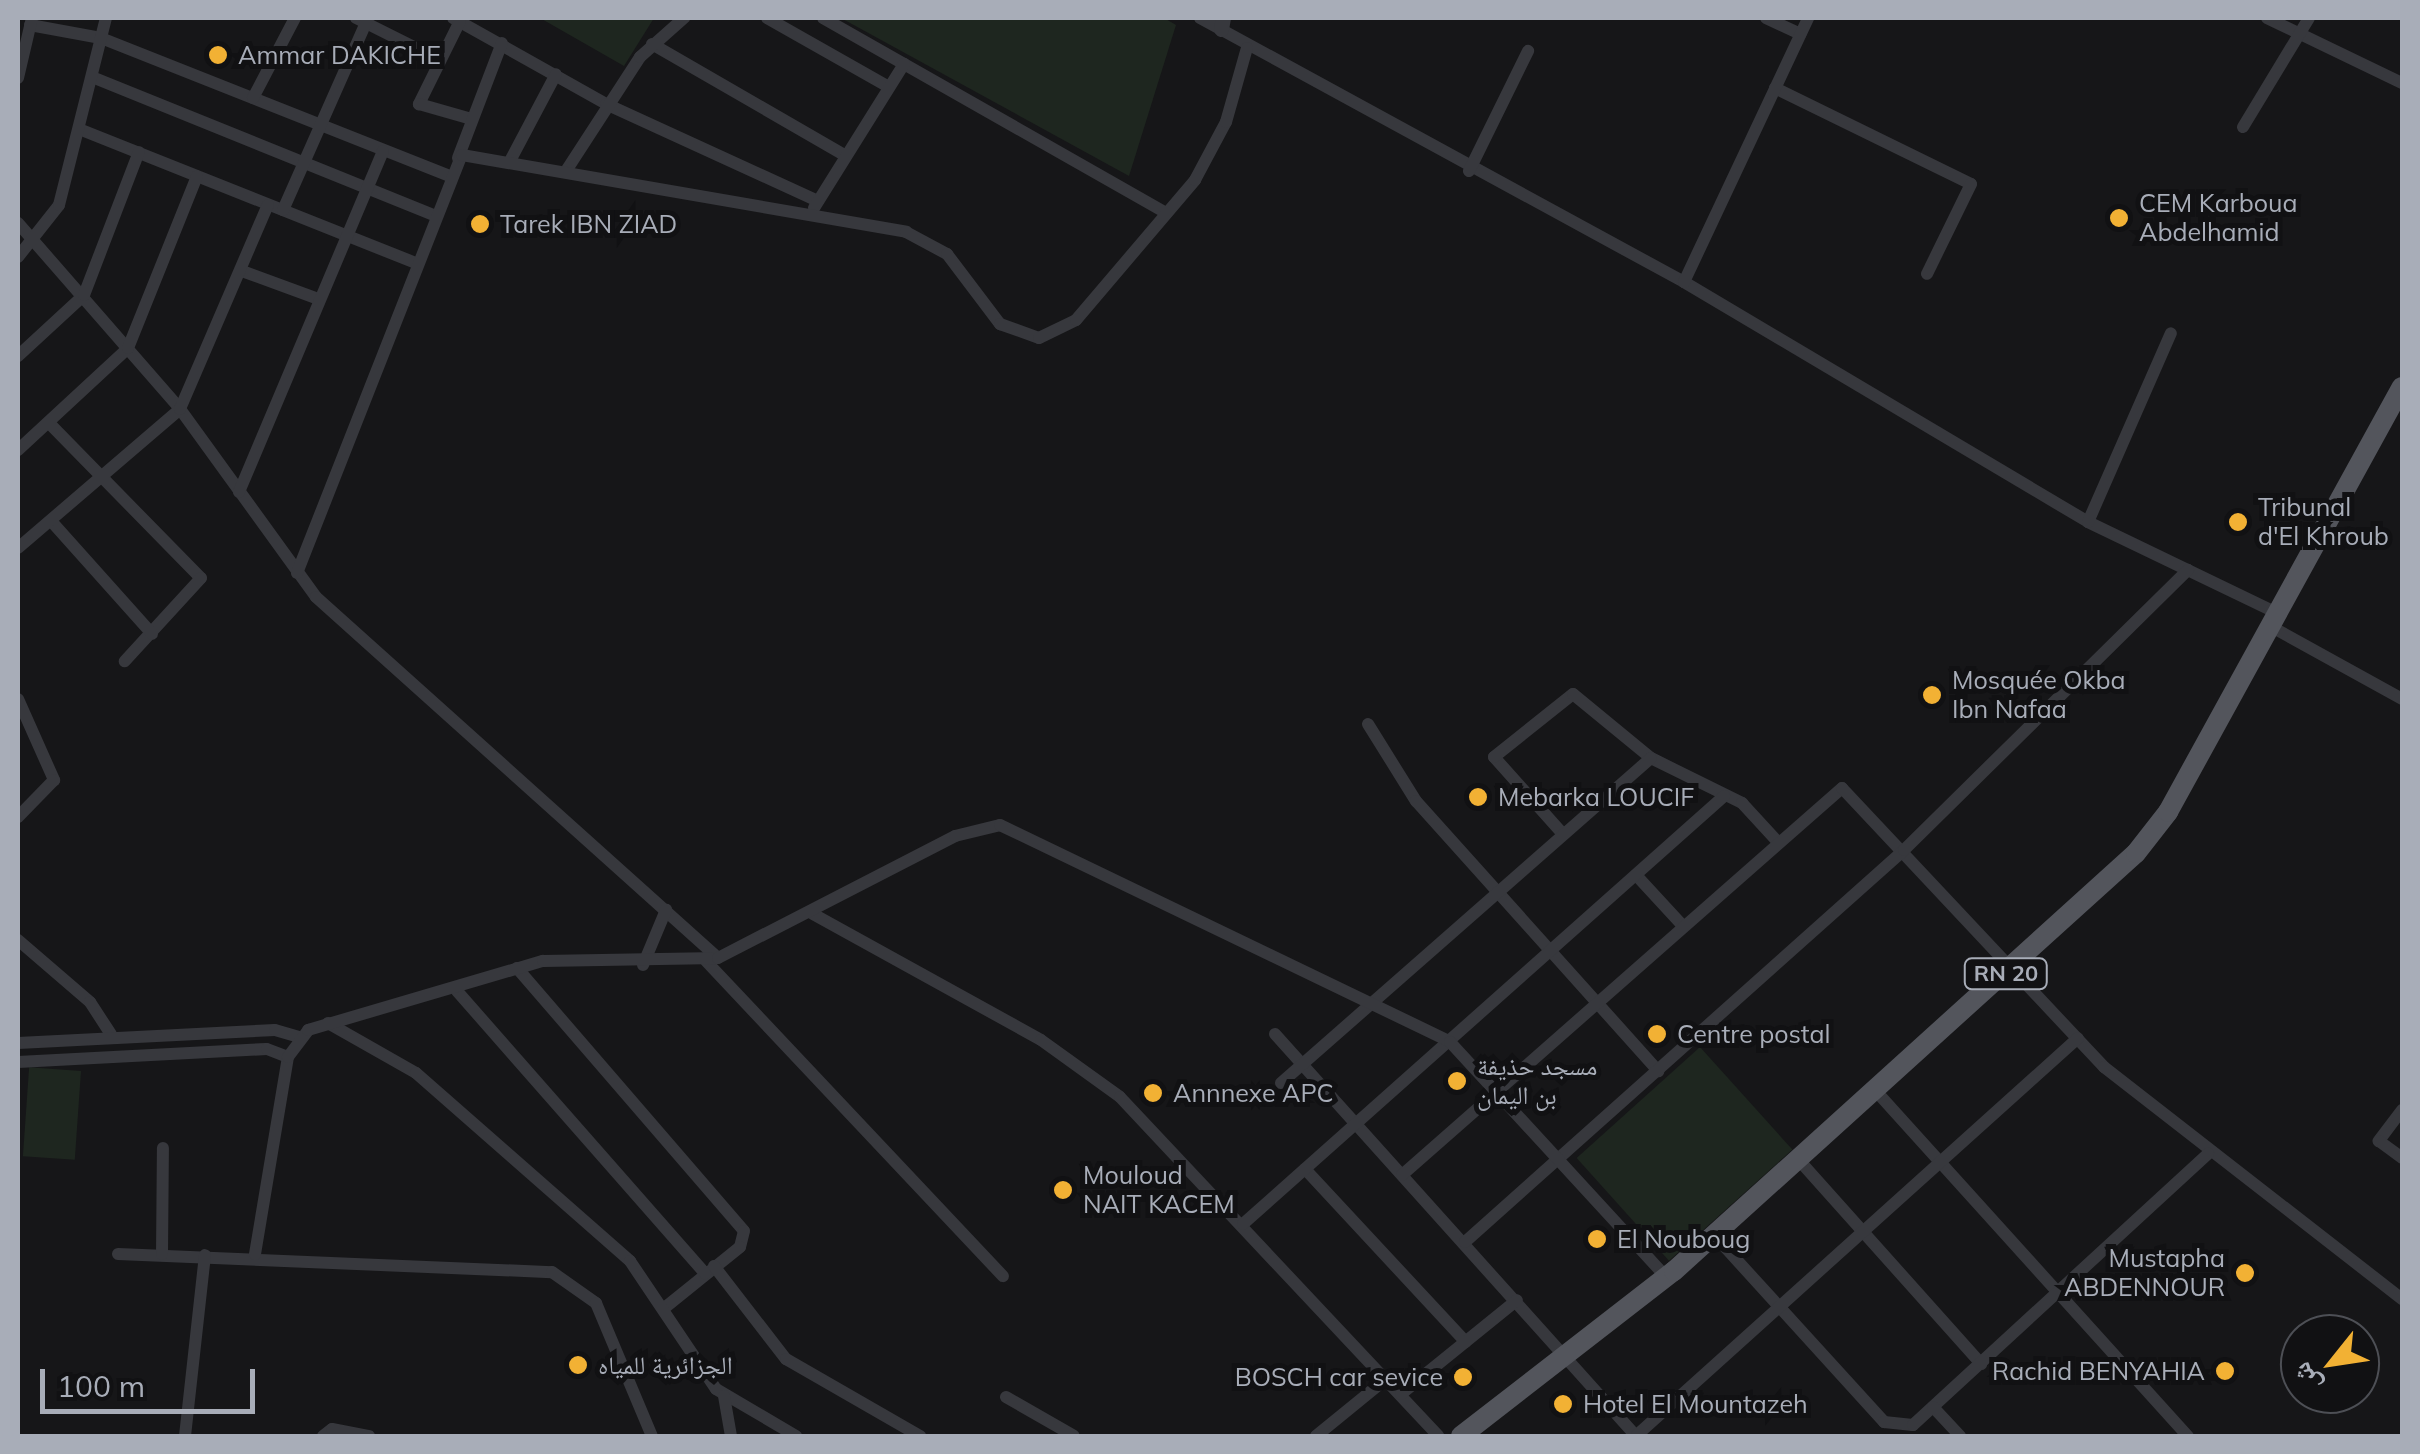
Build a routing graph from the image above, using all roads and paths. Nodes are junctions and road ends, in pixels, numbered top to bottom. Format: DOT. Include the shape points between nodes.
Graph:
graph roads {
  1 [pos="106,18"];
  2 [pos="295,18"];
  3 [pos="684,18"];
  4 [pos="767,18"];
  5 [pos="823,18"];
  6 [pos="1200,18"];
  7 [pos="1766,18"];
  8 [pos="1808,18"];
  9 [pos="2267,18"];
  10 [pos="2309,18"];
  11 [pos="363,19"];
  12 [pos="456,19"];
  13 [pos="31,21"];
  14 [pos="1222,23"];
  15 [pos="1800,34"];
  16 [pos="2300,34"];
  17 [pos="100,38"];
  18 [pos="502,43"];
  19 [pos="652,44"];
  20 [pos="1247,48"];
  21 [pos="1528,51"];
  22 [pos="440,60"];
  23 [pos="904,64"];
  24 [pos="556,74"];
  25 [pos="92,77"];
  26 [pos="18,78"];
  27 [pos="2402,83"];
  28 [pos="889,87"];
  29 [pos="1775,88"];
  30 [pos="252,98"];
  31 [pos="606,104"];
  32 [pos="468,118"];
  33 [pos="316,125"];
  34 [pos="2243,127"];
  35 [pos="79,129"];
  36 [pos="383,151"];
  37 [pos="139,152"];
  38 [pos="846,156"];
  39 [pos="458,158"];
  40 [pos="510,161"];
  41 [pos="302,164"];
  42 [pos="566,171"];
  43 [pos="1469,171"];
  44 [pos="197,176"];
  45 [pos="450,176"];
  46 [pos="369,187"];
  47 [pos="818,201"];
  48 [pos="268,204"];
  49 [pos="282,210"];
  50 [pos="810,214"];
  51 [pos="1166,214"];
  52 [pos="434,215"];
  53 [pos="18,223"];
  54 [pos="344,235"];
  55 [pos="35,241"];
  56 [pos="18,257"];
  57 [pos="416,262"];
  58 [pos="242,271"];
  59 [pos="1926,274"];
  60 [pos="1684,282"];
  61 [pos="84,296"];
  62 [pos="318,299"];
  63 [pos="2171,334"];
  64 [pos="128,348"];
  65 [pos="18,356"];
  66 [pos="2402,387"];
  67 [pos="180,408"];
  68 [pos="49,423"];
  69 [pos="18,450"];
  70 [pos="101,480"];
  71 [pos="239,492"];
  72 [pos="52,522"];
  73 [pos="2088,522"];
  74 [pos="18,548"];
  75 [pos="2188,570"];
  76 [pos="297,574"];
  77 [pos="2274,620"];
  78 [pos="152,634"];
  79 [pos="125,660"];
  80 [pos="2402,699"];
  81 [pos="18,700"];
  82 [pos="1368,724"];
  83 [pos="1651,758"];
  84 [pos="1724,796"];
  85 [pos="18,817"];
  86 [pos="1562,833"];
  87 [pos="1778,841"];
  88 [pos="1904,850"];
  89 [pos="1636,875"];
  90 [pos="1498,889"];
  91 [pos="666,910"];
  92 [pos="814,914"];
  93 [pos="1683,926"];
  94 [pos="18,940"];
  95 [pos="1552,948"];
  96 [pos="712,960"];
  97 [pos="643,964"];
  98 [pos="518,968"];
  99 [pos="2014,968"];
  100 [pos="457,991"];
  101 [pos="1597,1001"];
  102 [pos="1373,1002"];
  103 [pos="328,1023"];
  104 [pos="111,1034"];
  105 [pos="1275,1034"];
  106 [pos="300,1037"];
  107 [pos="2078,1038"];
  108 [pos="1450,1042"];
  109 [pos="18,1044"];
  110 [pos="288,1057"];
  111 [pos="18,1062"];
  112 [pos="1302,1065"];
  113 [pos="1658,1070"];
  114 [pos="1281,1083"];
  115 [pos="1500,1090"];
  116 [pos="1876,1090"];
  117 [pos="2402,1110"];
  118 [pos="1355,1124"];
  119 [pos="163,1148"];
  120 [pos="2208,1154"];
  121 [pos="1560,1158"];
  122 [pos="2402,1158"];
  123 [pos="1798,1160"];
  124 [pos="1938,1161"];
  125 [pos="1304,1169"];
  126 [pos="1402,1176"];
  127 [pos="1243,1224"];
  128 [pos="1861,1229"];
  129 [pos="1714,1235"];
  130 [pos="1465,1242"];
  131 [pos="118,1254"];
  132 [pos="162,1254"];
  133 [pos="255,1254"];
  134 [pos="205,1255"];
  135 [pos="710,1269"];
  136 [pos="1003,1276"];
  137 [pos="1666,1278"];
  138 [pos="2058,1293"];
  139 [pos="1517,1300"];
  140 [pos="2402,1300"];
  141 [pos="1777,1305"];
  142 [pos="667,1306"];
  143 [pos="1466,1342"];
  144 [pos="1565,1354"];
  145 [pos="1981,1364"];
  146 [pos="1387,1378"];
  147 [pos="1401,1394"];
  148 [pos="724,1396"];
  149 [pos="1006,1398"];
  150 [pos="1933,1408"];
  151 [pos="185,1436"];
  152 [pos="323,1436"];
  153 [pos="370,1436"];
  154 [pos="652,1436"];
  155 [pos="731,1436"];
  156 [pos="796,1436"];
  157 [pos="920,1436"];
  158 [pos="1074,1436"];
  159 [pos="1316,1436"];
  160 [pos="1438,1436"];
  161 [pos="1461,1436"];
  162 [pos="1637,1436"];
  163 [pos="1960,1436"];
  164 [pos="2188,1436"];
  1 -- 17 [label="street"];
  2 -- 30 [label="street"];
  3 -- 19 [label="street"];
  4 -- 28 [label="street"];
  5 -- 23 [label="street"];
  6 -- 14 [label="street"];
  7 -- 15 [label="street"];
  8 -- 15 [label="street"];
  9 -- 16 [label="street"];
  10 -- 16 [label="street"];
  11 -- 22 [label="street"];
  11 -- 33 [label="street"];
  12 -- 18 [label="street"];
  12 -- 22 [label="street"];
  13 -- 17 [label="street"];
  13 -- 26 [label="street"];
  14 -- 20 [label="street"];
  15 -- 29 [label="street"];
  16 -- 27 [label="street"];
  16 -- 34 [label="street"];
  17 -- 25 [label="street"];
  17 -- 30 [label="street"];
  18 -- 24 [label="street"];
  18 -- 32 [label="street"];
  19 -- 31 [label="street"];
  19 -- 38 [label="street"];
  20 -- 43 [label="street"];
  20 -- 51 [label="street" via="1217,142"];
  21 -- 43 [label="street"];
  22 -- 32 [label="street" via="419,104"];
  23 -- 28 [label="street"];
  23 -- 51 [label="street"];
  24 -- 31 [label="street"];
  24 -- 40 [label="street"];
  25 -- 35 [label="street"];
  25 -- 41 [label="street"];
  28 -- 38 [label="street"];
  29 -- 59 [label="street" via="1971,184"];
  29 -- 60 [label="street"];
  30 -- 33 [label="street"];
  31 -- 42 [label="street"];
  31 -- 47 [label="street"];
  32 -- 39 [label="street"];
  33 -- 36 [label="street"];
  33 -- 41 [label="street"];
  35 -- 37 [label="street"];
  35 -- 55 [label="street" via="59,205"];
  36 -- 45 [label="street"];
  36 -- 46 [label="street"];
  37 -- 44 [label="street"];
  37 -- 61 [label="street"];
  38 -- 47 [label="street"];
  39 -- 40 [label="street"];
  39 -- 45 [label="street"];
  40 -- 42 [label="street"];
  41 -- 46 [label="street"];
  41 -- 49 [label="street"];
  42 -- 50 [label="street"];
  43 -- 60 [label="street"];
  44 -- 48 [label="street"];
  44 -- 64 [label="street"];
  45 -- 52 [label="street"];
  46 -- 52 [label="street"];
  46 -- 54 [label="street"];
  47 -- 50 [label="street"];
  48 -- 49 [label="street"];
  48 -- 58 [label="street"];
  49 -- 54 [label="street"];
  50 -- 51 [label="street" via="934,245 1000,324 1039,338 1076,320"];
  52 -- 57 [label="street"];
  53 -- 55 [label="street"];
  54 -- 57 [label="street"];
  54 -- 62 [label="street"];
  55 -- 56 [label="street"];
  55 -- 61 [label="street"];
  57 -- 76 [label="street"];
  58 -- 62 [label="street"];
  58 -- 67 [label="street"];
  60 -- 73 [label="street"];
  61 -- 64 [label="street"];
  61 -- 65 [label="street"];
  62 -- 71 [label="street"];
  63 -- 73 [label="street"];
  64 -- 67 [label="street"];
  64 -- 68 [label="street"];
  66 -- 77 [label="main road, RN 20"];
  67 -- 70 [label="street"];
  67 -- 71 [label="street"];
  68 -- 69 [label="street"];
  68 -- 70 [label="street"];
  70 -- 72 [label="street"];
  70 -- 78 [label="street" via="202,578"];
  71 -- 76 [label="street"];
  72 -- 74 [label="street"];
  72 -- 78 [label="street"];
  73 -- 75 [label="street"];
  75 -- 77 [label="street"];
  75 -- 88 [label="street"];
  76 -- 91 [label="street"];
  77 -- 80 [label="street"];
  77 -- 99 [label="main road, RN 20" via="2168,812"];
  78 -- 79 [label="street"];
  81 -- 85 [label="street" via="54,780"];
  82 -- 90 [label="street" via="1399,781"];
  83 -- 84 [label="street"];
  83 -- 86 [label="street"];
  83 -- 86 [label="street" via="1574,694 1494,758"];
  84 -- 87 [label="street"];
  84 -- 89 [label="street"];
  86 -- 90 [label="street"];
  87 -- 88 [label="street" via="1842,788"];
  87 -- 93 [label="street"];
  88 -- 99 [label="street"];
  88 -- 113 [label="street"];
  89 -- 93 [label="street"];
  89 -- 95 [label="street"];
  90 -- 95 [label="street"];
  90 -- 102 [label="street"];
  91 -- 96 [label="street"];
  91 -- 97 [label="street"];
  92 -- 96 [label="street"];
  92 -- 102 [label="street" via="955,836 1000,825"];
  92 -- 127 [label="street" via="1095,1077"];
  93 -- 101 [label="street"];
  94 -- 104 [label="street" via="90,1002"];
  95 -- 101 [label="street"];
  95 -- 108 [label="street"];
  96 -- 97 [label="street"];
  96 -- 136 [label="street"];
  97 -- 98 [label="street" via="575,958"];
  98 -- 100 [label="street"];
  98 -- 135 [label="street" via="742,1226 742,1243"];
  99 -- 107 [label="street"];
  99 -- 116 [label="main road, RN 20"];
  100 -- 103 [label="street"];
  100 -- 135 [label="street"];
  101 -- 113 [label="street"];
  101 -- 115 [label="street"];
  102 -- 108 [label="street"];
  102 -- 112 [label="street"];
  103 -- 106 [label="street"];
  103 -- 142 [label="street" via="416,1073 630,1261"];
  104 -- 106 [label="street"];
  104 -- 109 [label="street"];
  105 -- 112 [label="street"];
  106 -- 110 [label="street"];
  107 -- 120 [label="street"];
  107 -- 124 [label="street"];
  108 -- 115 [label="street"];
  108 -- 118 [label="street"];
  110 -- 111 [label="street" via="267,1050"];
  110 -- 133 [label="street"];
  112 -- 114 [label="street"];
  112 -- 118 [label="street"];
  113 -- 121 [label="street"];
  115 -- 121 [label="street"];
  115 -- 126 [label="street"];
  116 -- 123 [label="main road, RN 20"];
  116 -- 124 [label="street"];
  117 -- 122 [label="street" via="2379,1140"];
  118 -- 125 [label="street"];
  118 -- 126 [label="street"];
  119 -- 132 [label="street"];
  120 -- 138 [label="street"];
  120 -- 140 [label="street"];
  121 -- 130 [label="street"];
  121 -- 137 [label="street"];
  123 -- 128 [label="street"];
  123 -- 129 [label="main road, RN 20"];
  124 -- 128 [label="street"];
  124 -- 138 [label="street"];
  125 -- 127 [label="street"];
  125 -- 143 [label="street"];
  126 -- 130 [label="street"];
  127 -- 146 [label="street"];
  128 -- 141 [label="street"];
  128 -- 145 [label="street"];
  129 -- 137 [label="main road, RN 20"];
  129 -- 141 [label="street"];
  130 -- 139 [label="street"];
  131 -- 132 [label="street"];
  132 -- 134 [label="street"];
  133 -- 134 [label="street"];
  133 -- 154 [label="street" via="534,1269 569,1279 604,1318"];
  134 -- 151 [label="street"];
  135 -- 142 [label="street"];
  135 -- 157 [label="street" via="786,1359"];
  137 -- 144 [label="main road, RN 20"];
  138 -- 145 [label="street"];
  138 -- 164 [label="street"];
  139 -- 143 [label="street"];
  139 -- 144 [label="street"];
  141 -- 150 [label="street" via="1884,1422 1912,1425"];
  141 -- 162 [label="street"];
  142 -- 148 [label="street"];
  143 -- 147 [label="street"];
  144 -- 161 [label="main road, RN 20"];
  144 -- 162 [label="street"];
  145 -- 150 [label="street"];
  146 -- 147 [label="street"];
  146 -- 159 [label="street"];
  147 -- 160 [label="street"];
  148 -- 155 [label="street"];
  148 -- 156 [label="street"];
  149 -- 158 [label="street"];
  150 -- 163 [label="street"];
  152 -- 153 [label="street" via="332,1429"];
}
